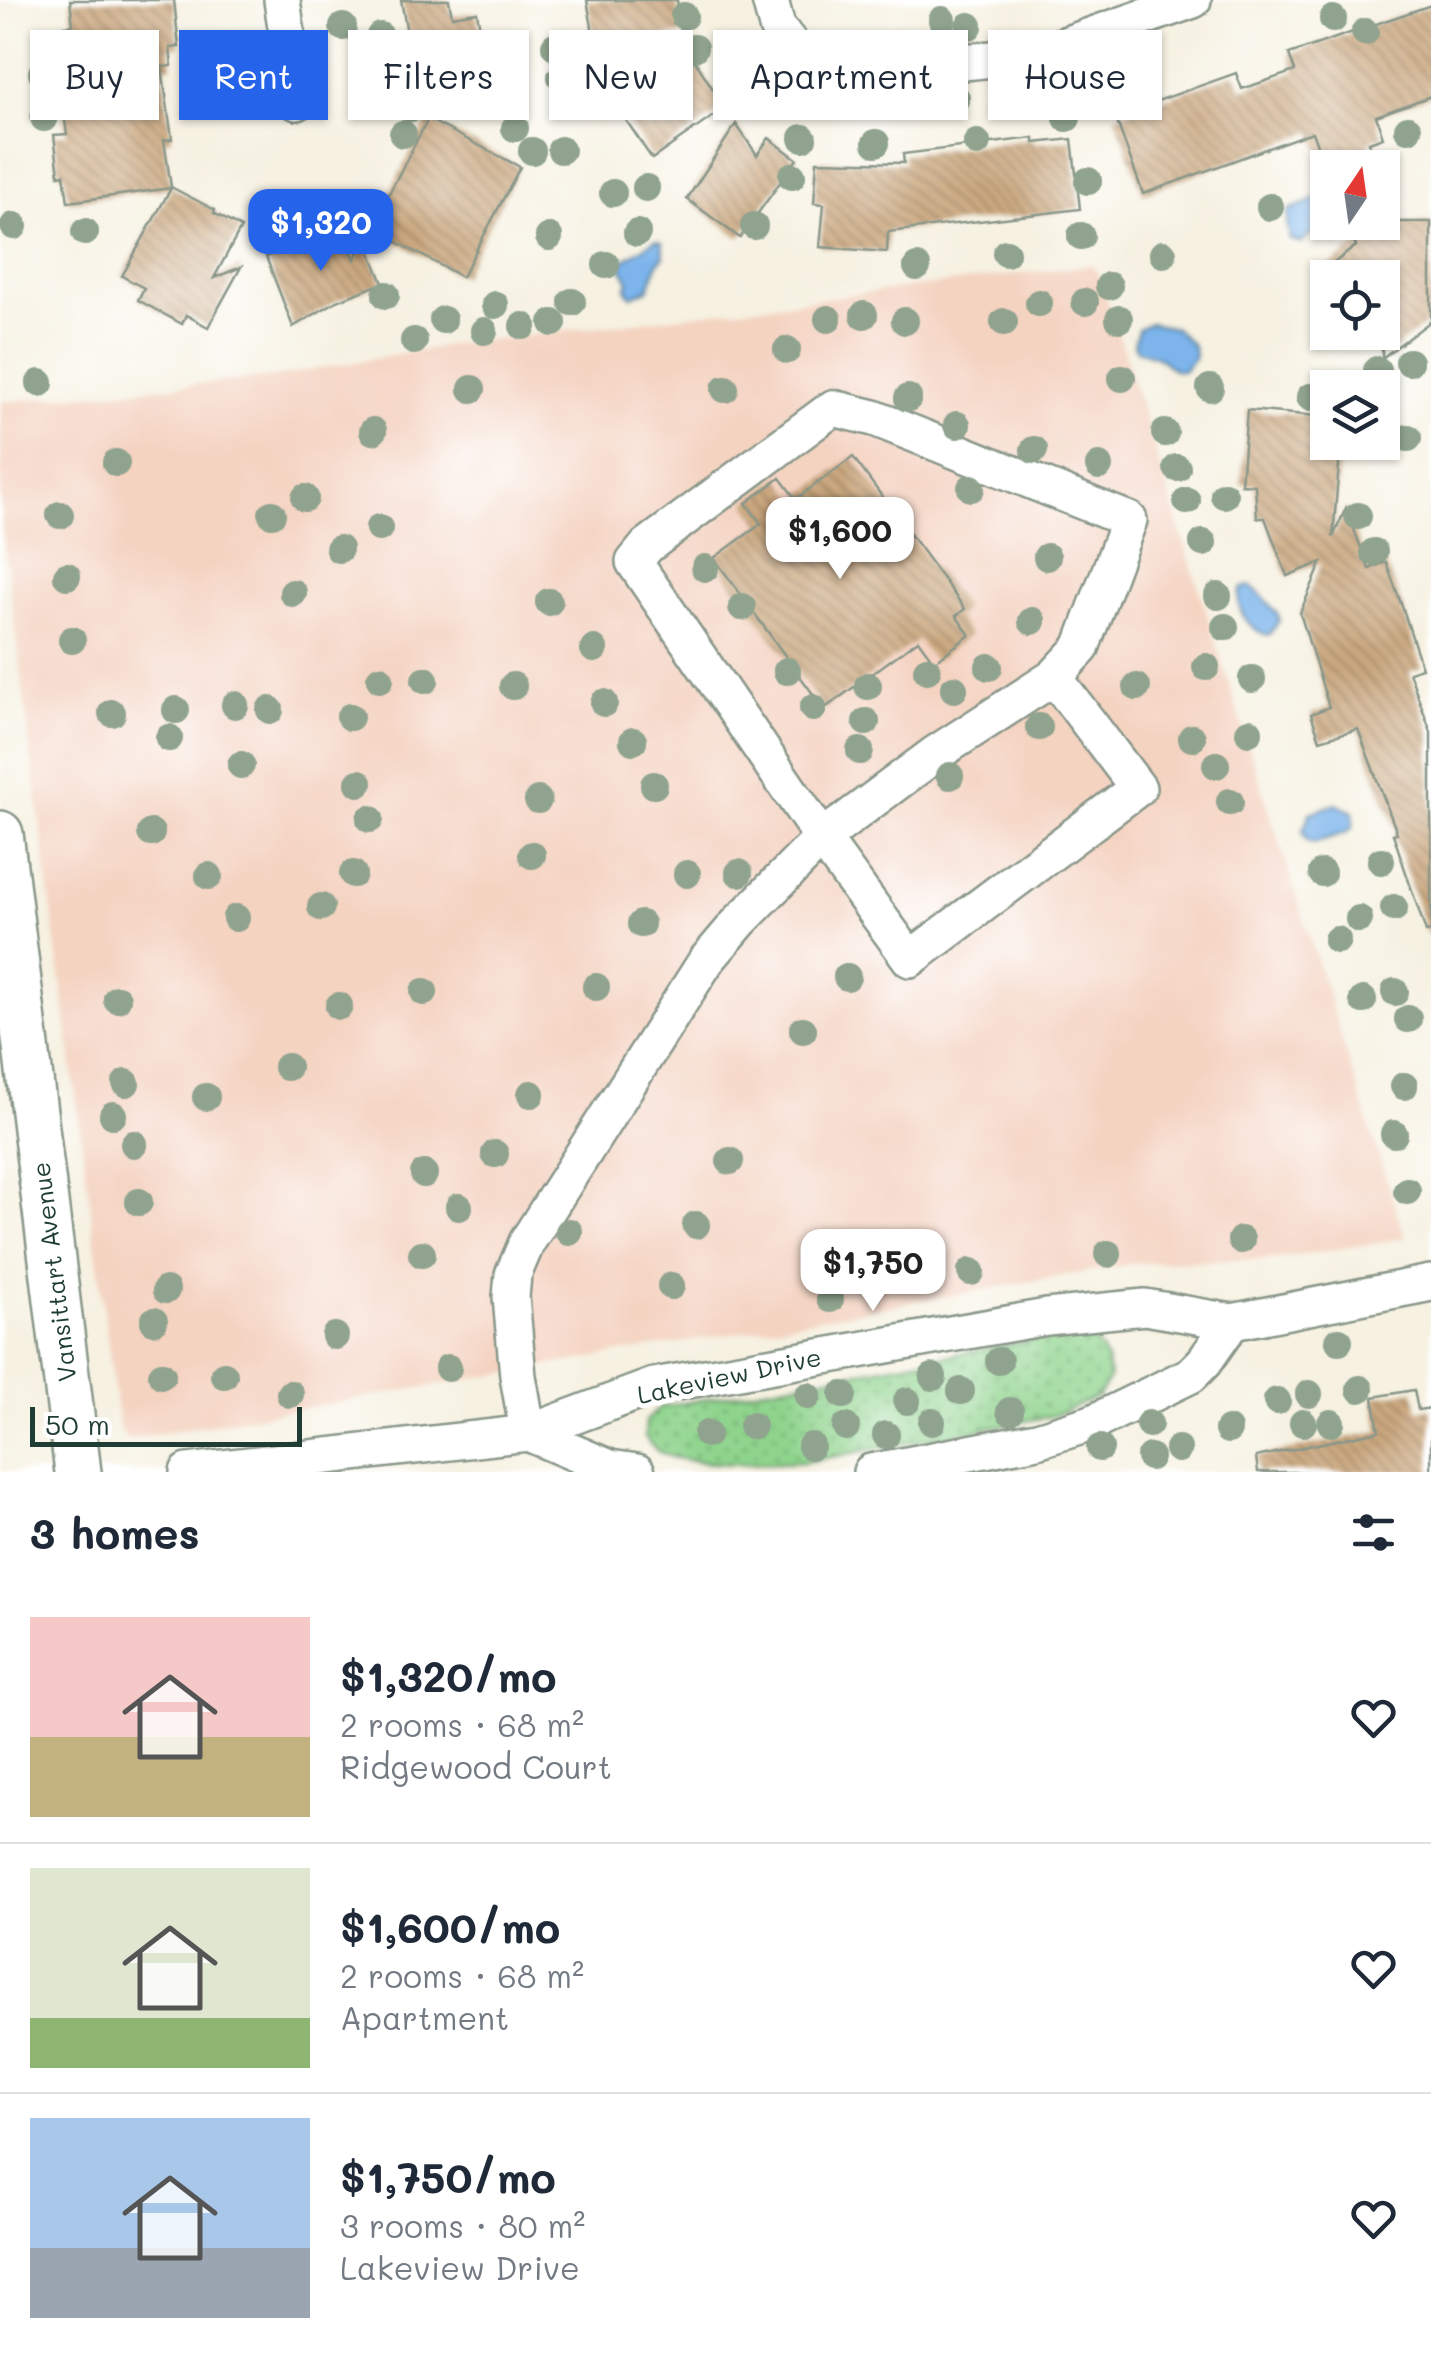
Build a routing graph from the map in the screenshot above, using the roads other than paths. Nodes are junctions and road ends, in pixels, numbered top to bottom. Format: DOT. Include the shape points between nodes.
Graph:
graph roads {
  1 [pos="282,0"];
  2 [pos="770,0"];
  3 [pos="1193,0"];
  4 [pos="286,30"];
  5 [pos="1054,678"];
  6 [pos="0,834"];
  7 [pos="822,838"];
  8 [pos="4,905"];
  9 [pos="1431,1283"];
  10 [pos="1232,1322"];
  11 [pos="528,1433"];
  12 [pos="410,1459"];
  13 [pos="78,1472"];
  14 [pos="188,1472"];
  15 [pos="637,1472"];
  16 [pos="870,1472"];
  1 -- 4 [label="street"];
  2 -- 3 [label="street" via="777,26 801,57 850,74 1056,48"];
  5 -- 7 [label="street"];
  5 -- 7 [label="street" via="1138,788 910,959"];
  5 -- 7 [label="street" via="1081,648 1130,520 874,418 833,408 634,562"];
  6 -- 8 [label="main road, Vansittart Avenue"];
  7 -- 11 [label="street" via="706,962 527,1242 511,1297"];
  8 -- 13 [label="main road, Vansittart Avenue"];
  9 -- 10 [label="street, Lakeview Drive"];
  10 -- 11 [label="street, Lakeview Drive" via="1145,1308 1048,1317 654,1386"];
  10 -- 16 [label="street" via="1191,1375 1092,1423"];
  11 -- 12 [label="street, Lakeview Drive"];
  11 -- 15 [label="street, Lakeview Drive" via="610,1468"];
  12 -- 14 [label="street, Lakeview Drive"];
}
